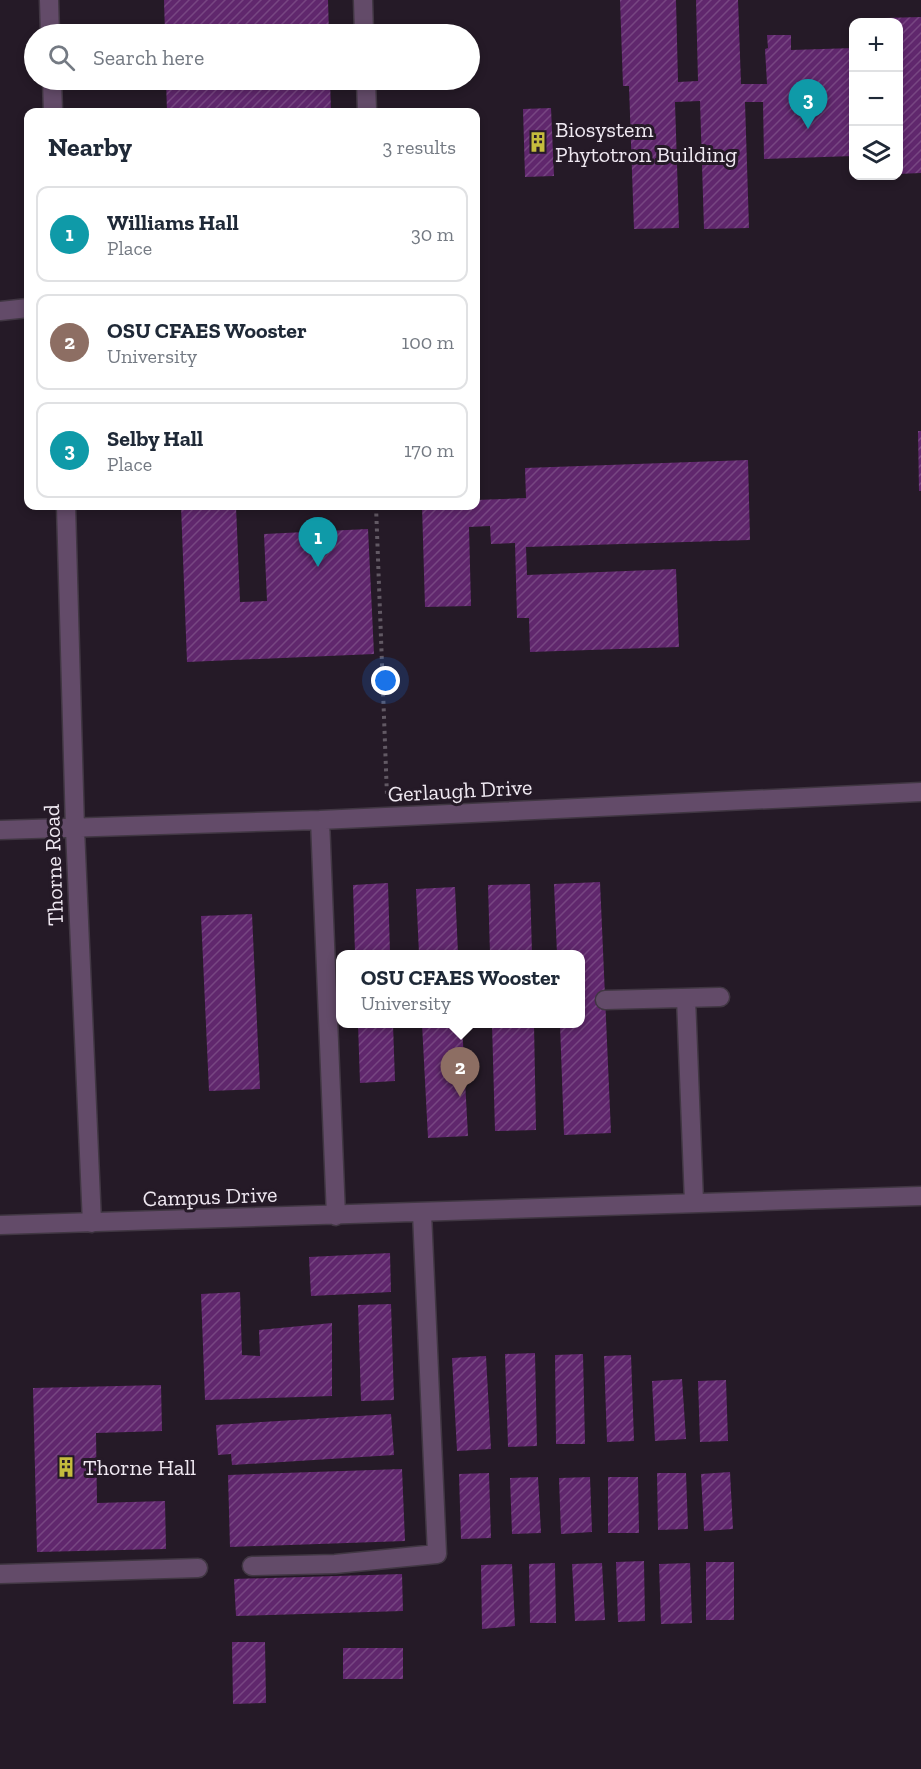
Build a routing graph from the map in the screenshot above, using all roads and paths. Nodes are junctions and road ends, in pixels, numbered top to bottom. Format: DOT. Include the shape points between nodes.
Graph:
graph roads {
  1 [pos="49,0"];
  2 [pos="363,0"];
  3 [pos="50,24"];
  4 [pos="364,24"];
  5 [pos="52,90"];
  6 [pos="366,90"];
  7 [pos="53,108"];
  8 [pos="367,108"];
  9 [pos="24,308"];
  10 [pos="0,311"];
  11 [pos="66,510"];
  12 [pos="376,510"];
  13 [pos="921,792"];
  14 [pos="388,817"];
  15 [pos="320,820"];
  16 [pos="75,829"];
  17 [pos="0,830"];
  18 [pos="720,997"];
  19 [pos="686,998"];
  20 [pos="605,1000"];
  21 [pos="921,1196"];
  22 [pos="694,1202"];
  23 [pos="422,1213"];
  24 [pos="336,1216"];
  25 [pos="92,1223"];
  26 [pos="0,1225"];
  27 [pos="252,1566"];
  28 [pos="198,1568"];
  29 [pos="0,1574"];
  1 -- 3 [label="lane"];
  2 -- 4 [label="lane"];
  5 -- 7 [label="lane"];
  6 -- 8 [label="lane"];
  9 -- 10 [label="lane"];
  11 -- 16 [label="lane, Thorne Road"];
  12 -- 14 [label="path"];
  13 -- 14 [label="lane, Gerlaugh Drive"];
  14 -- 15 [label="lane, Gerlaugh Drive"];
  15 -- 16 [label="lane, Gerlaugh Drive"];
  15 -- 24 [label="lane"];
  16 -- 17 [label="lane, Gerlaugh Drive"];
  16 -- 25 [label="lane, Thorne Road"];
  18 -- 19 [label="lane"];
  19 -- 20 [label="lane"];
  19 -- 22 [label="lane"];
  21 -- 22 [label="lane, Campus Drive"];
  22 -- 23 [label="lane, Campus Drive"];
  23 -- 24 [label="lane, Campus Drive"];
  23 -- 27 [label="lane" via="437,1554"];
  24 -- 25 [label="lane, Campus Drive"];
  25 -- 26 [label="lane, Campus Drive"];
  28 -- 29 [label="lane"];
}
